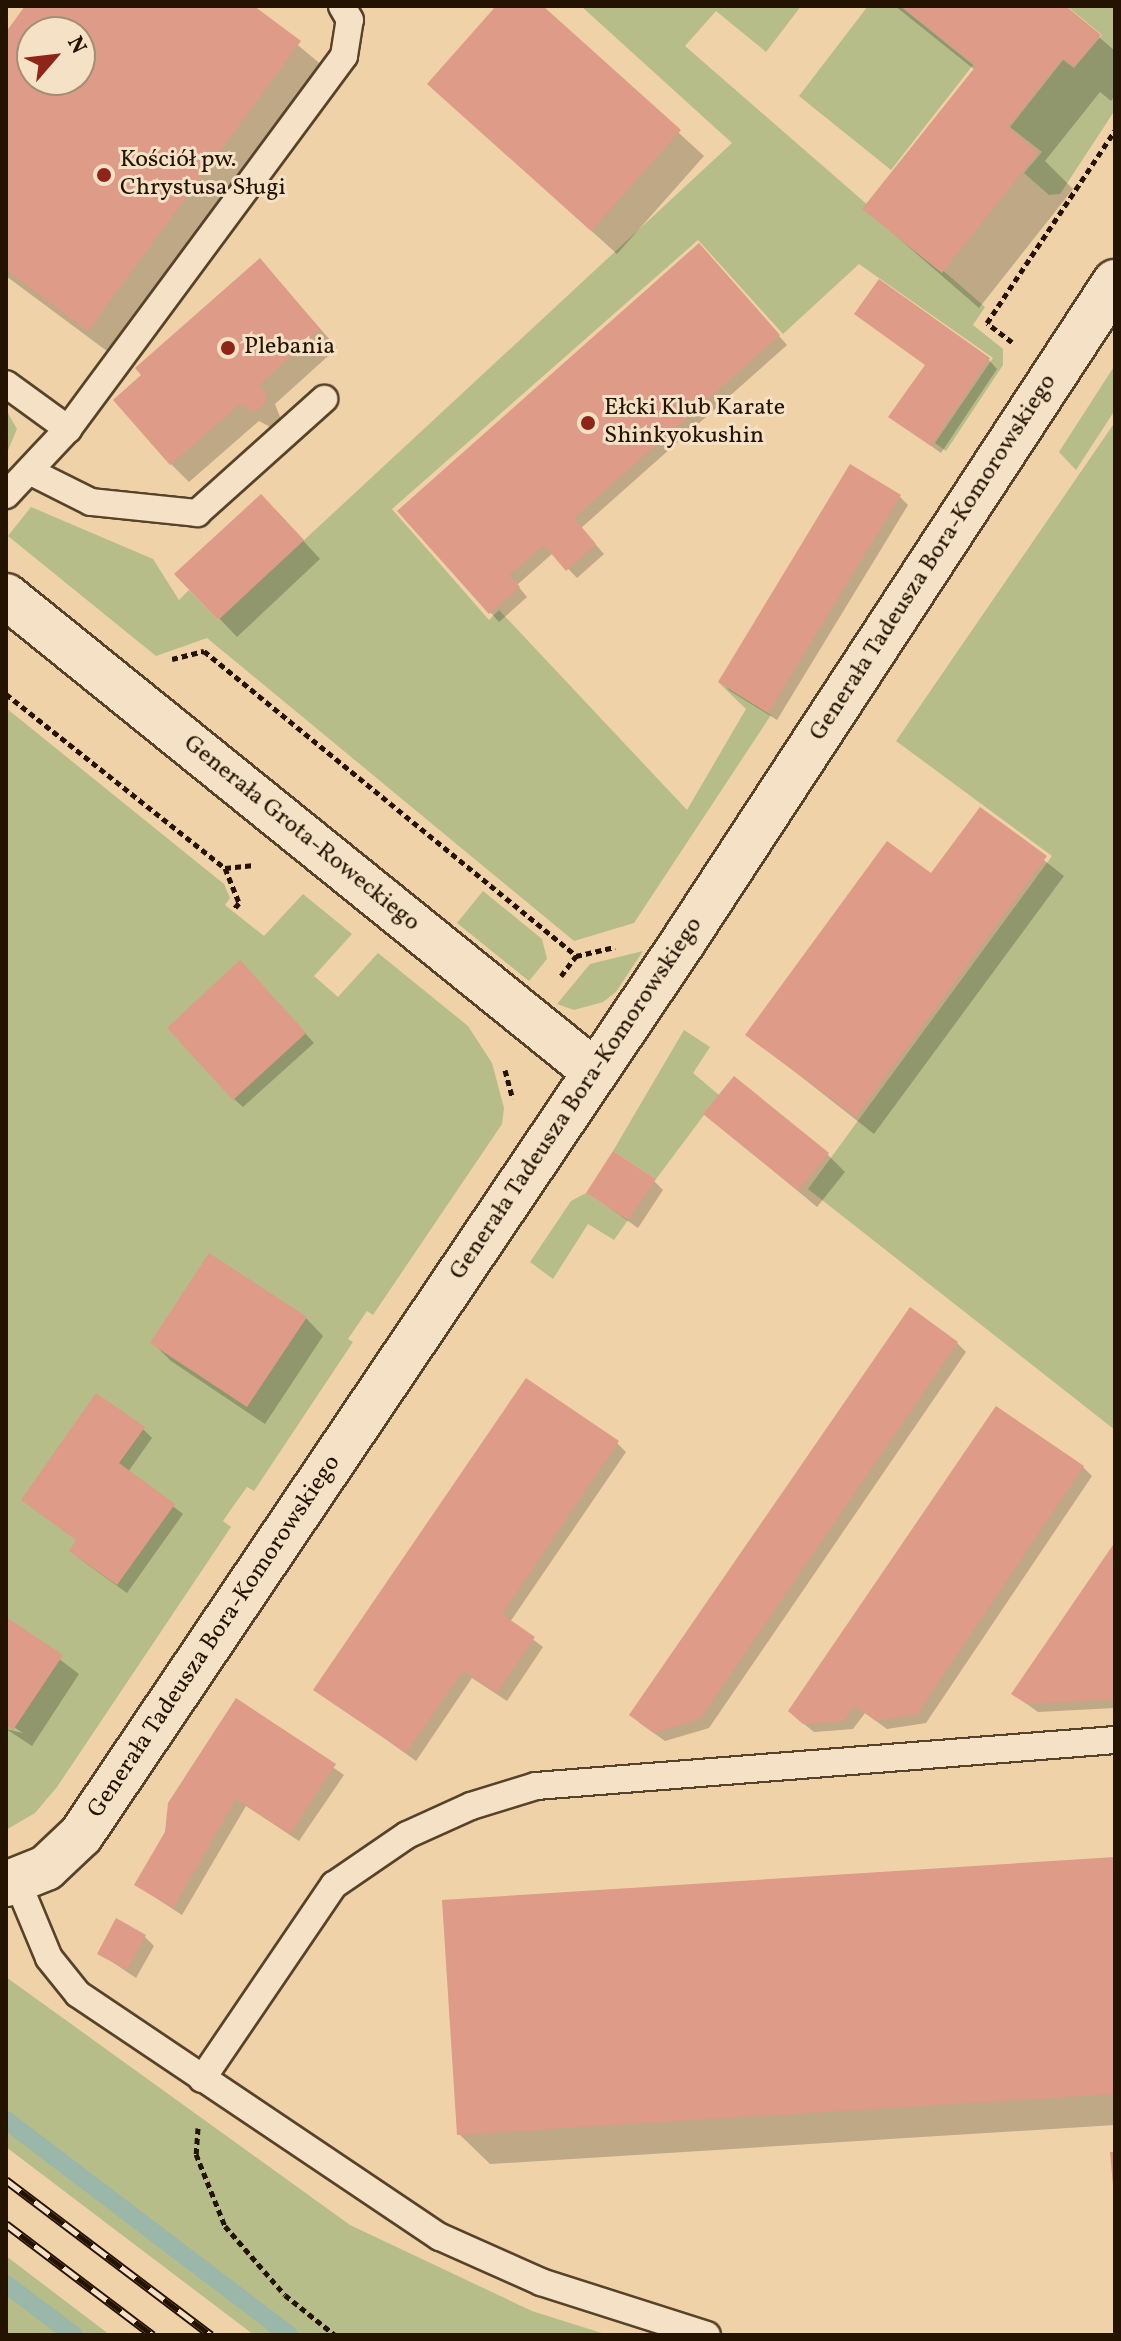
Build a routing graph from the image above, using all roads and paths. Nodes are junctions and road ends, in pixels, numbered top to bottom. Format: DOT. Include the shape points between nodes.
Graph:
graph roads {
  1 [pos="342,6"];
  2 [pos="1115,130"];
  3 [pos="1115,282"];
  4 [pos="1015,356"];
  5 [pos="6,384"];
  6 [pos="324,399"];
  7 [pos="68,429"];
  8 [pos="29,471"];
  9 [pos="6,495"];
  10 [pos="6,596"];
  11 [pos="165,661"];
  12 [pos="225,868"];
  13 [pos="233,910"];
  14 [pos="631,943"];
  15 [pos="595,1072"];
  16 [pos="1115,1740"];
  17 [pos="11,1882"];
  18 [pos="202,2079"];
  19 [pos="335,2335"];
  20 [pos="707,2335"];
  1 -- 7 [label="lane" via="350,20 344,56"];
  2 -- 4 [label="path" via="987,323 1013,342"];
  3 -- 15 [label="street, Generała Tadeusza Bora-Komorowskiego"];
  5 -- 7 [label="lane"];
  6 -- 8 [label="lane" via="197,513 91,502"];
  7 -- 8 [label="lane"];
  8 -- 9 [label="lane"];
  10 -- 15 [label="street, Generała Grota-Roweckiego"];
  11 -- 14 [label="path" via="204,651 576,956"];
  12 -- 13 [label="path" via="239,903"];
  15 -- 17 [label="street, Generała Tadeusza Bora-Komorowskiego" via="81,1835 46,1868"];
  16 -- 18 [label="lane" via="536,1786 471,1806 407,1835 334,1885"];
  17 -- 18 [label="lane" via="49,1958 78,1994"];
  18 -- 19 [label="path" via="196,2154 225,2226 285,2295"];
  18 -- 20 [label="lane" via="440,2237 541,2282"];
}
